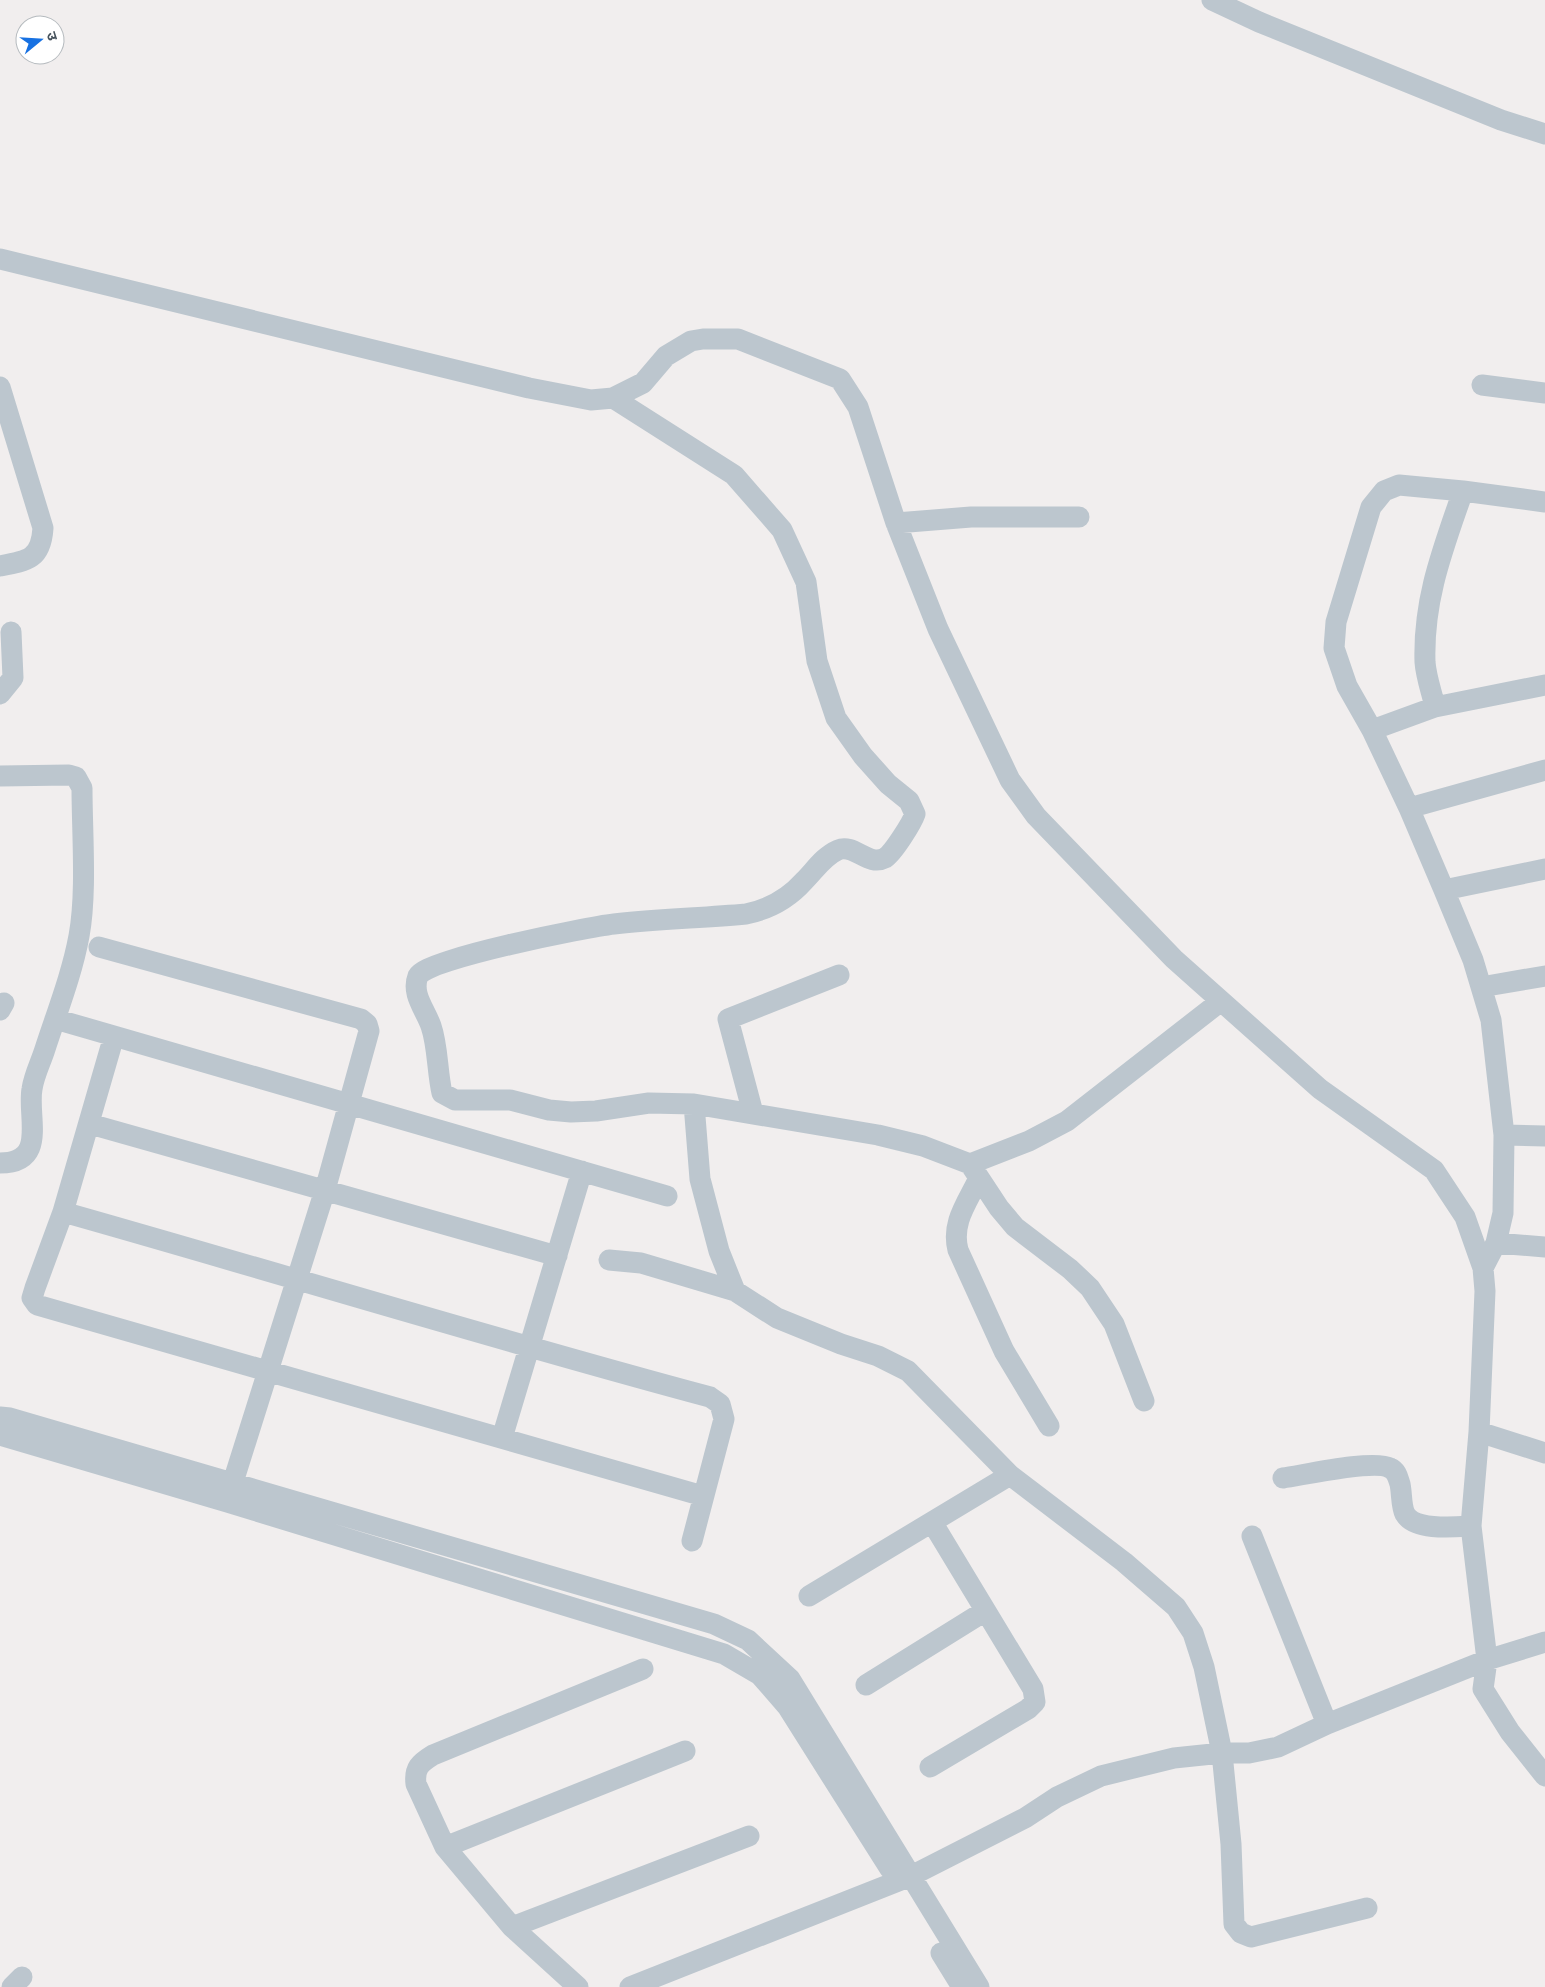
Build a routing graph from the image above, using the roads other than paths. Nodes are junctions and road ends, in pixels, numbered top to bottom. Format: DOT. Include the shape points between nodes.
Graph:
graph roads {
  1 [pos="1212,0"];
  2 [pos="1545,134"];
  3 [pos="0,259"];
  4 [pos="1482,385"];
  5 [pos="0,387"];
  6 [pos="1545,393"];
  7 [pos="613,398"];
  8 [pos="1463,491"];
  9 [pos="1545,502"];
  10 [pos="1079,517"];
  11 [pos="896,523"];
  12 [pos="0,566"];
  13 [pos="11,632"];
  14 [pos="1545,685"];
  15 [pos="0,694"];
  16 [pos="1435,707"];
  17 [pos="1372,730"];
  18 [pos="1545,770"];
  19 [pos="0,776"];
  20 [pos="1409,808"];
  21 [pos="1545,869"];
  22 [pos="1444,890"];
  23 [pos="99,946"];
  24 [pos="839,975"];
  25 [pos="1545,976"];
  26 [pos="1481,987"];
  27 [pos="1221,1001"];
  28 [pos="55,1019"];
  29 [pos="114,1036"];
  30 [pos="348,1103"];
  31 [pos="694,1104"];
  32 [pos="753,1113"];
  33 [pos="90,1124"];
  34 [pos="1504,1135"];
  35 [pos="1545,1136"];
  36 [pos="0,1163"];
  37 [pos="582,1171"];
  38 [pos="974,1172"];
  39 [pos="325,1190"];
  40 [pos="667,1196"];
  41 [pos="62,1212"];
  42 [pos="1496,1244"];
  43 [pos="1545,1248"];
  44 [pos="557,1256"];
  45 [pos="608,1260"];
  46 [pos="1483,1268"];
  47 [pos="297,1278"];
  48 [pos="735,1291"];
  49 [pos="530,1349"];
  50 [pos="268,1371"];
  51 [pos="1144,1401"];
  52 [pos="0,1417"];
  53 [pos="1049,1426"];
  54 [pos="1479,1432"];
  55 [pos="0,1435"];
  56 [pos="502,1438"];
  57 [pos="1545,1453"];
  58 [pos="1010,1475"];
  59 [pos="1283,1478"];
  60 [pos="230,1493"];
  61 [pos="703,1496"];
  62 [pos="932,1522"];
  63 [pos="1471,1526"];
  64 [pos="1252,1536"];
  65 [pos="692,1541"];
  66 [pos="809,1596"];
  67 [pos="985,1611"];
  68 [pos="1545,1642"];
  69 [pos="1487,1660"];
  70 [pos="643,1669"];
  71 [pos="866,1685"];
  72 [pos="1327,1724"];
  73 [pos="686,1751"];
  74 [pos="1222,1753"];
  75 [pos="930,1767"];
  76 [pos="1545,1776"];
  77 [pos="749,1836"];
  78 [pos="446,1847"];
  79 [pos="904,1879"];
  80 [pos="1368,1908"];
  81 [pos="512,1927"];
  82 [pos="578,1987"];
  83 [pos="630,1987"];
  84 [pos="962,1987"];
  85 [pos="979,1987"];
  1 -- 2 [label="street" via="1501,120"];
  3 -- 7 [label="street" via="529,388 591,400"];
  4 -- 6 [label="street"];
  5 -- 12 [label="street" via="43,528 42,544 34,556"];
  7 -- 11 [label="street" via="643,382 666,356 691,341 703,339 738,339 840,379 858,407"];
  7 -- 31 [label="street" via="734,475 782,530 806,582 817,661 836,718 862,756 913,807 914,818 890,854 883,859 871,860 846,848 839,849 776,905 764,910 613,924 461,957 419,974 417,994 432,1027 442,1093 448,1099 510,1100 570,1112 649,1103"];
  8 -- 9 [label="street"];
  8 -- 16 [label="street" via="1434,575 1426,612 1425,664"];
  8 -- 17 [label="street" via="1399,486 1384,492 1371,506 1336,622 1334,648 1347,686"];
  10 -- 11 [label="street" via="971,517"];
  11 -- 27 [label="street" via="938,629 1010,780 1042,823 1174,959"];
  13 -- 15 [label="street" via="13,678"];
  14 -- 16 [label="street"];
  16 -- 17 [label="street"];
  17 -- 20 [label="street"];
  18 -- 20 [label="street"];
  19 -- 28 [label="street" via="69,775 76,778 82,788 81,921"];
  20 -- 22 [label="street"];
  21 -- 22 [label="street"];
  22 -- 26 [label="street"];
  23 -- 30 [label="street" via="368,1024 369,1031"];
  24 -- 32 [label="street" via="728,1019"];
  25 -- 26 [label="street"];
  26 -- 34 [label="street" via="1491,1020"];
  27 -- 38 [label="street" via="1067,1122"];
  27 -- 46 [label="street" via="1320,1089 1434,1170 1465,1217"];
  28 -- 29 [label="street"];
  28 -- 36 [label="street" via="32,1089 30,1146 25,1155 10,1163"];
  29 -- 30 [label="street"];
  29 -- 33 [label="street"];
  30 -- 37 [label="street"];
  30 -- 39 [label="street"];
  31 -- 32 [label="street"];
  31 -- 48 [label="street" via="700,1178 719,1251"];
  32 -- 38 [label="street" via="923,1146"];
  33 -- 39 [label="street"];
  33 -- 41 [label="street"];
  34 -- 35 [label="street"];
  34 -- 42 [label="street" via="1503,1213"];
  37 -- 40 [label="street"];
  37 -- 44 [label="street"];
  38 -- 51 [label="street" via="1015,1227 1070,1268 1090,1288 1114,1324"];
  38 -- 53 [label="street" via="957,1222 955,1237 958,1250 1004,1351"];
  39 -- 44 [label="street"];
  39 -- 47 [label="street"];
  41 -- 47 [label="street"];
  41 -- 50 [label="street" via="34,1288 32,1298 37,1305"];
  42 -- 43 [label="street"];
  42 -- 46 [label="street"];
  44 -- 49 [label="street"];
  45 -- 48 [label="street" via="641,1263"];
  46 -- 54 [label="street" via="1485,1291"];
  47 -- 49 [label="street"];
  47 -- 50 [label="street"];
  48 -- 58 [label="street" via="777,1318 908,1370"];
  49 -- 56 [label="street"];
  49 -- 61 [label="street" via="710,1397 720,1404 724,1419"];
  50 -- 56 [label="street"];
  50 -- 60 [label="street"];
  52 -- 60 [label="street"];
  54 -- 57 [label="street"];
  54 -- 63 [label="street"];
  55 -- 60 [label="street"];
  56 -- 61 [label="street"];
  58 -- 62 [label="street"];
  58 -- 74 [label="street" via="1124,1562 1176,1607 1193,1633 1204,1667"];
  59 -- 63 [label="street" via="1360,1466 1390,1468 1398,1475 1404,1512 1409,1519 1436,1528"];
  60 -- 79 [label="street" via="714,1624 748,1640 790,1679"];
  61 -- 65 [label="street"];
  62 -- 66 [label="street"];
  62 -- 67 [label="street"];
  63 -- 69 [label="street"];
  64 -- 72 [label="street"];
  67 -- 71 [label="street"];
  67 -- 75 [label="street" via="1033,1689 1035,1702 1028,1710"];
  68 -- 69 [label="street"];
  69 -- 72 [label="street"];
  69 -- 76 [label="street" via="1483,1690 1510,1732"];
  70 -- 78 [label="street" via="420,1763 415,1772 416,1784"];
  72 -- 74 [label="street" via="1278,1747 1249,1753"];
  73 -- 78 [label="street"];
  74 -- 79 [label="street" via="1174,1758 1101,1776"];
  74 -- 80 [label="street" via="1231,1844 1234,1924 1241,1933 1251,1937"];
  77 -- 81 [label="street"];
  78 -- 81 [label="street"];
  79 -- 83 [label="street"];
  79 -- 84 [label="street"];
  79 -- 85 [label="street"];
  81 -- 82 [label="street"];
}
